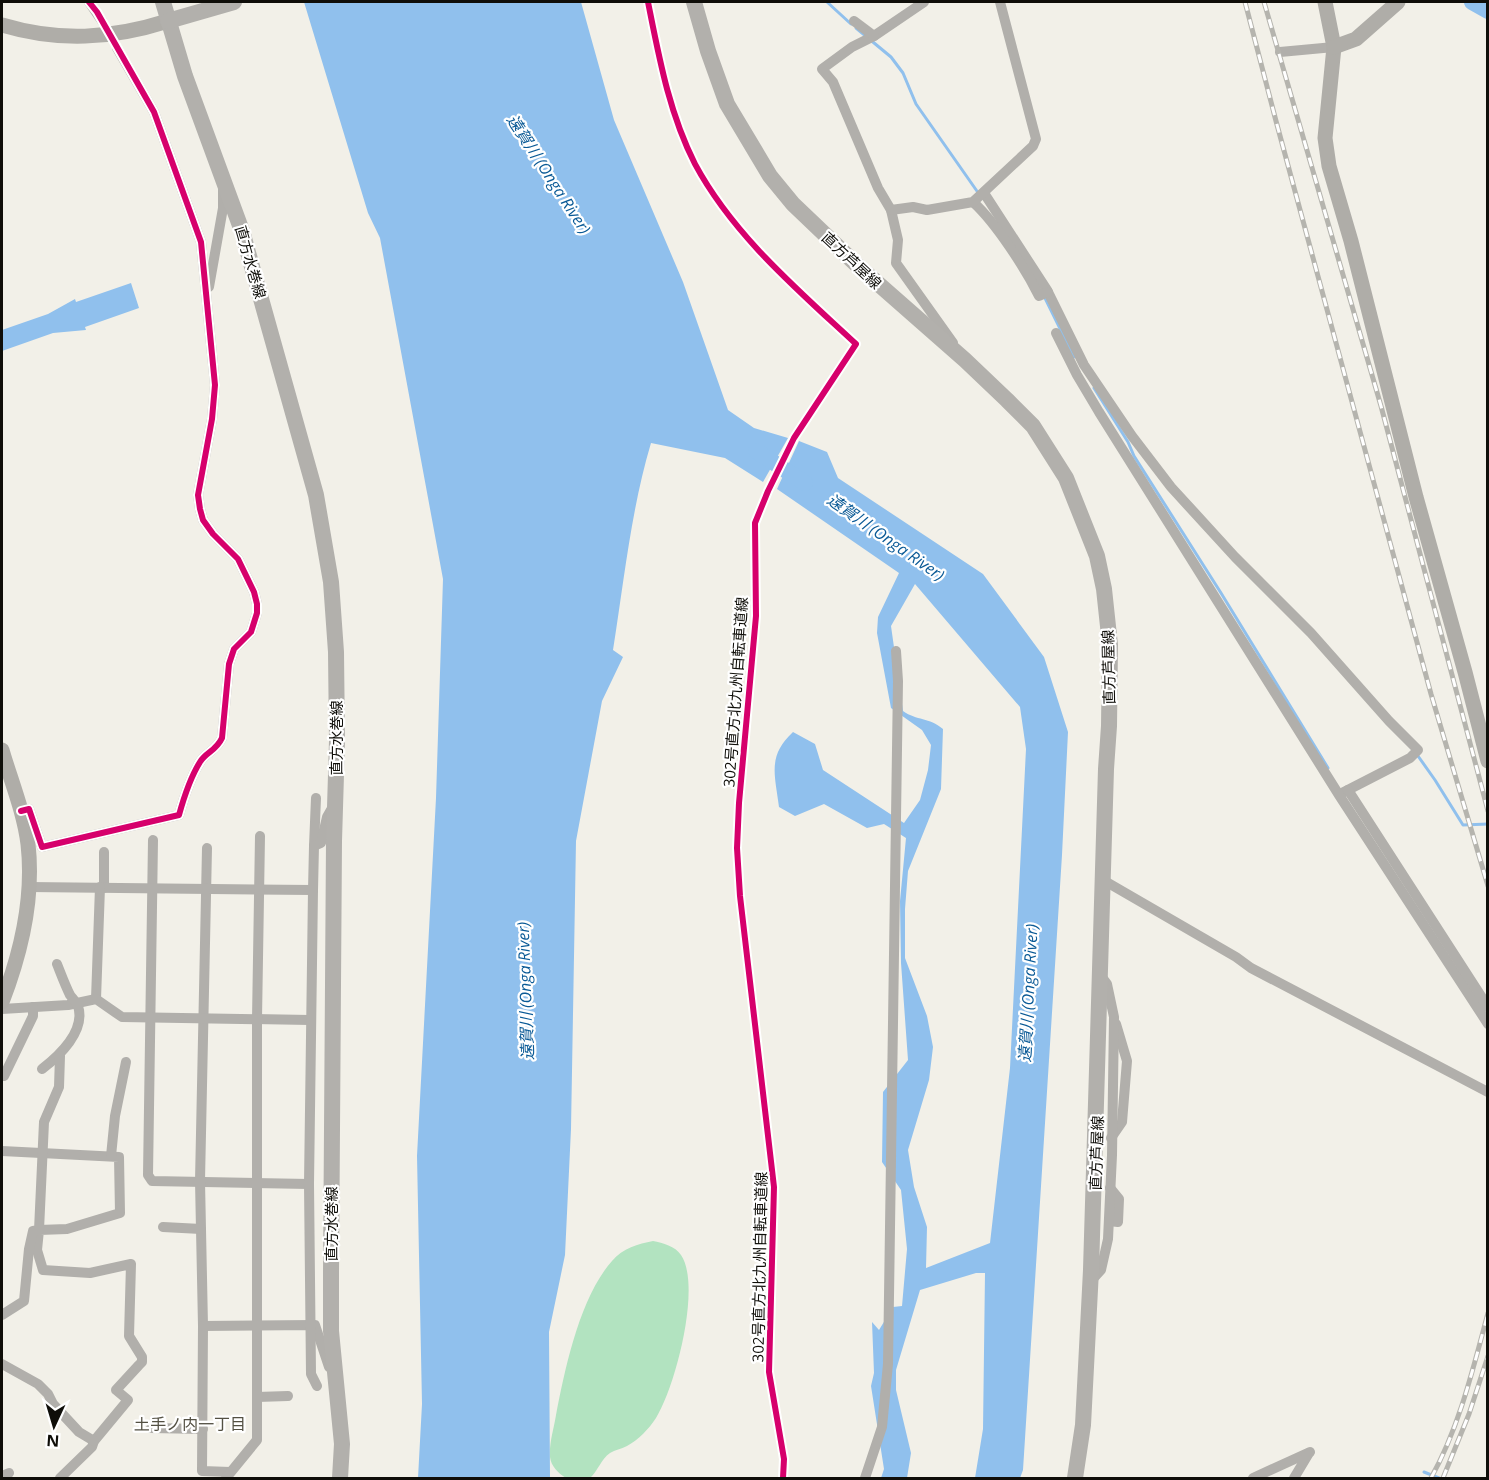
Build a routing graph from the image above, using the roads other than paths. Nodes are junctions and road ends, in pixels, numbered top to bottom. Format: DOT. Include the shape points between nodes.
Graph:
graph roads {
  1 [pos="89,2"];
  2 [pos="163,2"];
  3 [pos="234,2"];
  4 [pos="694,2"];
  5 [pos="924,2"];
  6 [pos="1000,2"];
  7 [pos="1325,2"];
  8 [pos="1398,2"];
  9 [pos="173,20"];
  10 [pos="102,21"];
  11 [pos="854,21"];
  12 [pos="2,25"];
  13 [pos="870,38"];
  14 [pos="1334,47"];
  15 [pos="117,48"];
  16 [pos="1280,52"];
  17 [pos="223,180"];
  18 [pos="979,197"];
  19 [pos="891,210"];
  20 [pos="207,293"];
  21 [pos="1056,333"];
  22 [pos="965,360"];
  23 [pos="896,651"];
  24 [pos="2,750"];
  25 [pos="1488,761"];
  26 [pos="316,798"];
  27 [pos="336,802"];
  28 [pos="21,811"];
  29 [pos="260,836"];
  30 [pos="153,840"];
  31 [pos="314,846"];
  32 [pos="207,848"];
  33 [pos="104,852"];
  34 [pos="1103,880"];
  35 [pos="29,887"];
  36 [pos="102,887"];
  37 [pos="152,888"];
  38 [pos="206,889"];
  39 [pos="259,890"];
  40 [pos="313,890"];
  41 [pos="57,964"];
  42 [pos="1101,976"];
  43 [pos="96,999"];
  44 [pos="2,1002"];
  45 [pos="77,1004"];
  46 [pos="33,1007"];
  47 [pos="1488,1007"];
  48 [pos="2,1009"];
  49 [pos="204,1017"];
  50 [pos="151,1018"];
  51 [pos="257,1019"];
  52 [pos="310,1020"];
  53 [pos="1488,1024"];
  54 [pos="60,1056"];
  55 [pos="126,1062"];
  56 [pos="42,1069"];
  57 [pos="4,1076"];
  58 [pos="1488,1092"];
  59 [pos="2,1151"];
  60 [pos="44,1154"];
  61 [pos="111,1156"];
  62 [pos="200,1181"];
  63 [pos="256,1183"];
  64 [pos="309,1184"];
  65 [pos="163,1227"];
  66 [pos="201,1228"];
  67 [pos="39,1230"];
  68 [pos="1091,1281"];
  69 [pos="2,1315"];
  70 [pos="256,1325"];
  71 [pos="310,1325"];
  72 [pos="203,1326"];
  73 [pos="2,1364"];
  74 [pos="316,1386"];
  75 [pos="288,1396"];
  76 [pos="338,1396"];
  77 [pos="257,1397"];
  78 [pos="151,1428"];
  79 [pos="203,1429"];
  80 [pos="94,1441"];
  81 [pos="228,1475"];
  82 [pos="60,1479"];
  83 [pos="340,1479"];
  84 [pos="865,1479"];
  85 [pos="1075,1479"];
  86 [pos="1253,1479"];
  87 [pos="1294,1479"];
  1 -- 10 [label="street"];
  2 -- 9 [label="main road, 直方水巻線"];
  3 -- 9 [label="main road"];
  4 -- 22 [label="main road, 直方芦屋線" via="727,104 770,176 793,204 858,266"];
  5 -- 13 [label="street"];
  6 -- 18 [label="street" via="1036,139"];
  7 -- 14 [label="street"];
  8 -- 14 [label="street" via="1356,39"];
  9 -- 12 [label="street" via="136,31 95,36 58,36"];
  9 -- 17 [label="main road, 直方水巻線" via="185,76"];
  11 -- 13 [label="street"];
  13 -- 19 [label="street" via="822,69 833,82"];
  14 -- 16 [label="street"];
  14 -- 25 [label="street" via="1325,138 1329,166"];
  15 -- 20 [label="street" via="154,112 201,242"];
  17 -- 20 [label="street" via="223,208"];
  17 -- 27 [label="main road, 直方水巻線" via="242,231 316,495 332,594 336,652"];
  18 -- 19 [label="street" via="927,210"];
  18 -- 47 [label="street" via="1044,293 1084,365 1171,487 1418,750 1345,791"];
  19 -- 22 [label="street" via="898,240 896,263"];
  20 -- 28 [label="street" via="214,385 198,495 200,509 202,520 238,559 257,604 251,632 234,649 229,664 222,738 218,747 201,760 179,815 42,847 28,809"];
  21 -- 53 [label="street" via="1105,422"];
  22 -- 34 [label="main road, 直方芦屋線" via="1032,426 1048,449 1066,478 1097,556 1110,645"];
  23 -- 84 [label="street" via="888,1364 882,1426"];
  24 -- 28 [label="street"];
  26 -- 31 [label="street"];
  27 -- 31 [label="street" via="327,817 321,843"];
  27 -- 76 [label="main road, 直方水巻線" via="331,1273"];
  28 -- 35 [label="street" via="28,843"];
  29 -- 39 [label="street"];
  30 -- 37 [label="street"];
  31 -- 40 [label="street"];
  32 -- 38 [label="street"];
  33 -- 36 [label="street"];
  34 -- 42 [label="main road, 直方芦屋線"];
  34 -- 58 [label="street" via="1251,968"];
  35 -- 36 [label="street"];
  35 -- 44 [label="street" via="23,933"];
  36 -- 37 [label="street"];
  36 -- 43 [label="street"];
  37 -- 38 [label="street"];
  37 -- 50 [label="street"];
  38 -- 39 [label="street"];
  38 -- 49 [label="street"];
  39 -- 40 [label="street"];
  39 -- 51 [label="street"];
  40 -- 52 [label="street"];
  41 -- 45 [label="street"];
  42 -- 68 [label="main road, 直方芦屋線"];
  42 -- 68 [label="street" via="1107,984 1114,1019 1109,1221 1101,1270"];
  43 -- 45 [label="street"];
  43 -- 50 [label="street" via="122,1017"];
  45 -- 46 [label="street"];
  45 -- 54 [label="street" via="77,1026"];
  46 -- 48 [label="street"];
  46 -- 57 [label="street" via="33,1016"];
  49 -- 50 [label="street"];
  49 -- 51 [label="street"];
  49 -- 62 [label="street"];
  50 -- 62 [label="street" via="148,1175 152,1181"];
  51 -- 52 [label="street"];
  51 -- 63 [label="street"];
  52 -- 64 [label="street"];
  54 -- 56 [label="street"];
  54 -- 60 [label="street" via="59,1087 44,1122"];
  55 -- 61 [label="street"];
  59 -- 60 [label="street"];
  60 -- 61 [label="street"];
  60 -- 67 [label="street"];
  61 -- 67 [label="street" via="119,1157 120,1213 67,1229"];
  62 -- 63 [label="street"];
  62 -- 66 [label="street"];
  63 -- 64 [label="street"];
  63 -- 70 [label="street"];
  64 -- 71 [label="street"];
  65 -- 66 [label="street"];
  66 -- 72 [label="street"];
  67 -- 69 [label="street" via="33,1231 29,1249 24,1301"];
  67 -- 80 [label="street" via="37,1250 43,1270 90,1273 131,1264 129,1336 142,1362 116,1390 128,1400"];
  68 -- 85 [label="main road, 直方芦屋線" via="1083,1425"];
  70 -- 71 [label="street"];
  70 -- 72 [label="street"];
  70 -- 77 [label="street"];
  71 -- 74 [label="street" via="311,1374"];
  71 -- 76 [label="street" via="315,1325"];
  72 -- 79 [label="street"];
  73 -- 80 [label="street" via="38,1384 79,1432"];
  75 -- 77 [label="street"];
  76 -- 83 [label="main road, 直方水巻線"];
  77 -- 81 [label="street" via="256,1440"];
  78 -- 79 [label="street"];
  79 -- 81 [label="street" via="202,1470"];
  80 -- 82 [label="street"];
  86 -- 87 [label="street" via="1310,1452"];
}
